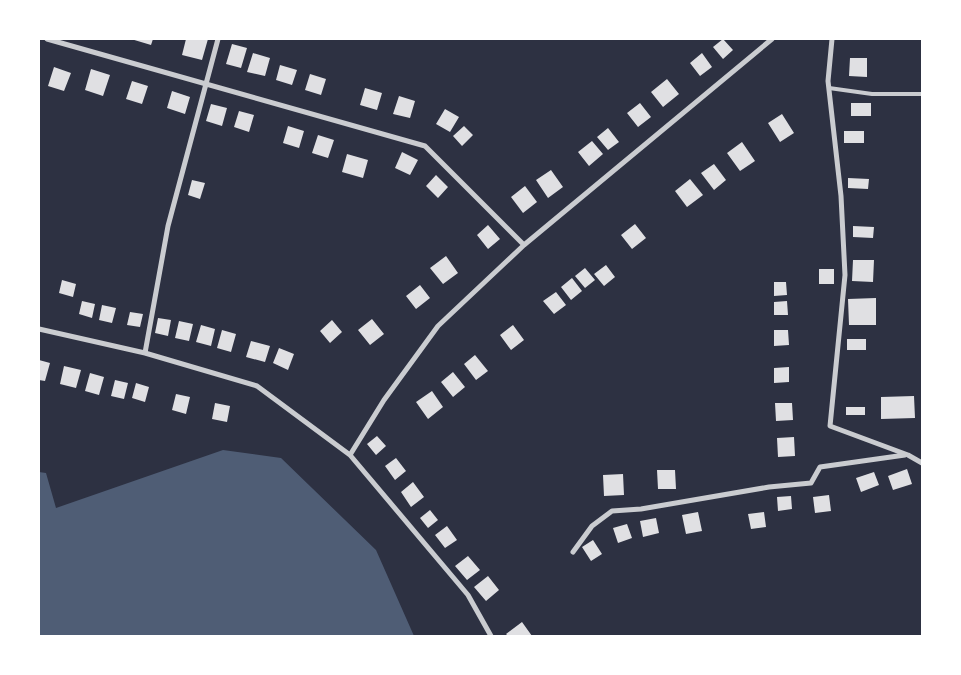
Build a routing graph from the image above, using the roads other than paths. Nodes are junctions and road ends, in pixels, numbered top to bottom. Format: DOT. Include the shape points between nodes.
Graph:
graph roads {
  1 [pos="47,39"];
  2 [pos="218,39"];
  3 [pos="772,39"];
  4 [pos="832,39"];
  5 [pos="207,84"];
  6 [pos="829,88"];
  7 [pos="922,94"];
  8 [pos="524,245"];
  9 [pos="39,329"];
  10 [pos="145,353"];
  11 [pos="350,455"];
  12 [pos="908,455"];
  13 [pos="922,463"];
  14 [pos="574,552"];
  15 [pos="491,636"];
  1 -- 5 [label="street"];
  2 -- 5 [label="street"];
  3 -- 8 [label="street"];
  4 -- 6 [label="street"];
  5 -- 8 [label="street" via="425,146"];
  5 -- 10 [label="street" via="168,226"];
  6 -- 7 [label="lane" via="872,94"];
  6 -- 12 [label="street" via="841,196 845,275 830,426"];
  8 -- 11 [label="street" via="438,326 384,400"];
  9 -- 10 [label="street"];
  10 -- 11 [label="street" via="257,386"];
  11 -- 15 [label="street" via="468,595"];
  12 -- 13 [label="street"];
  12 -- 14 [label="street" via="820,467 811,483 612,511 592,526"];
}
